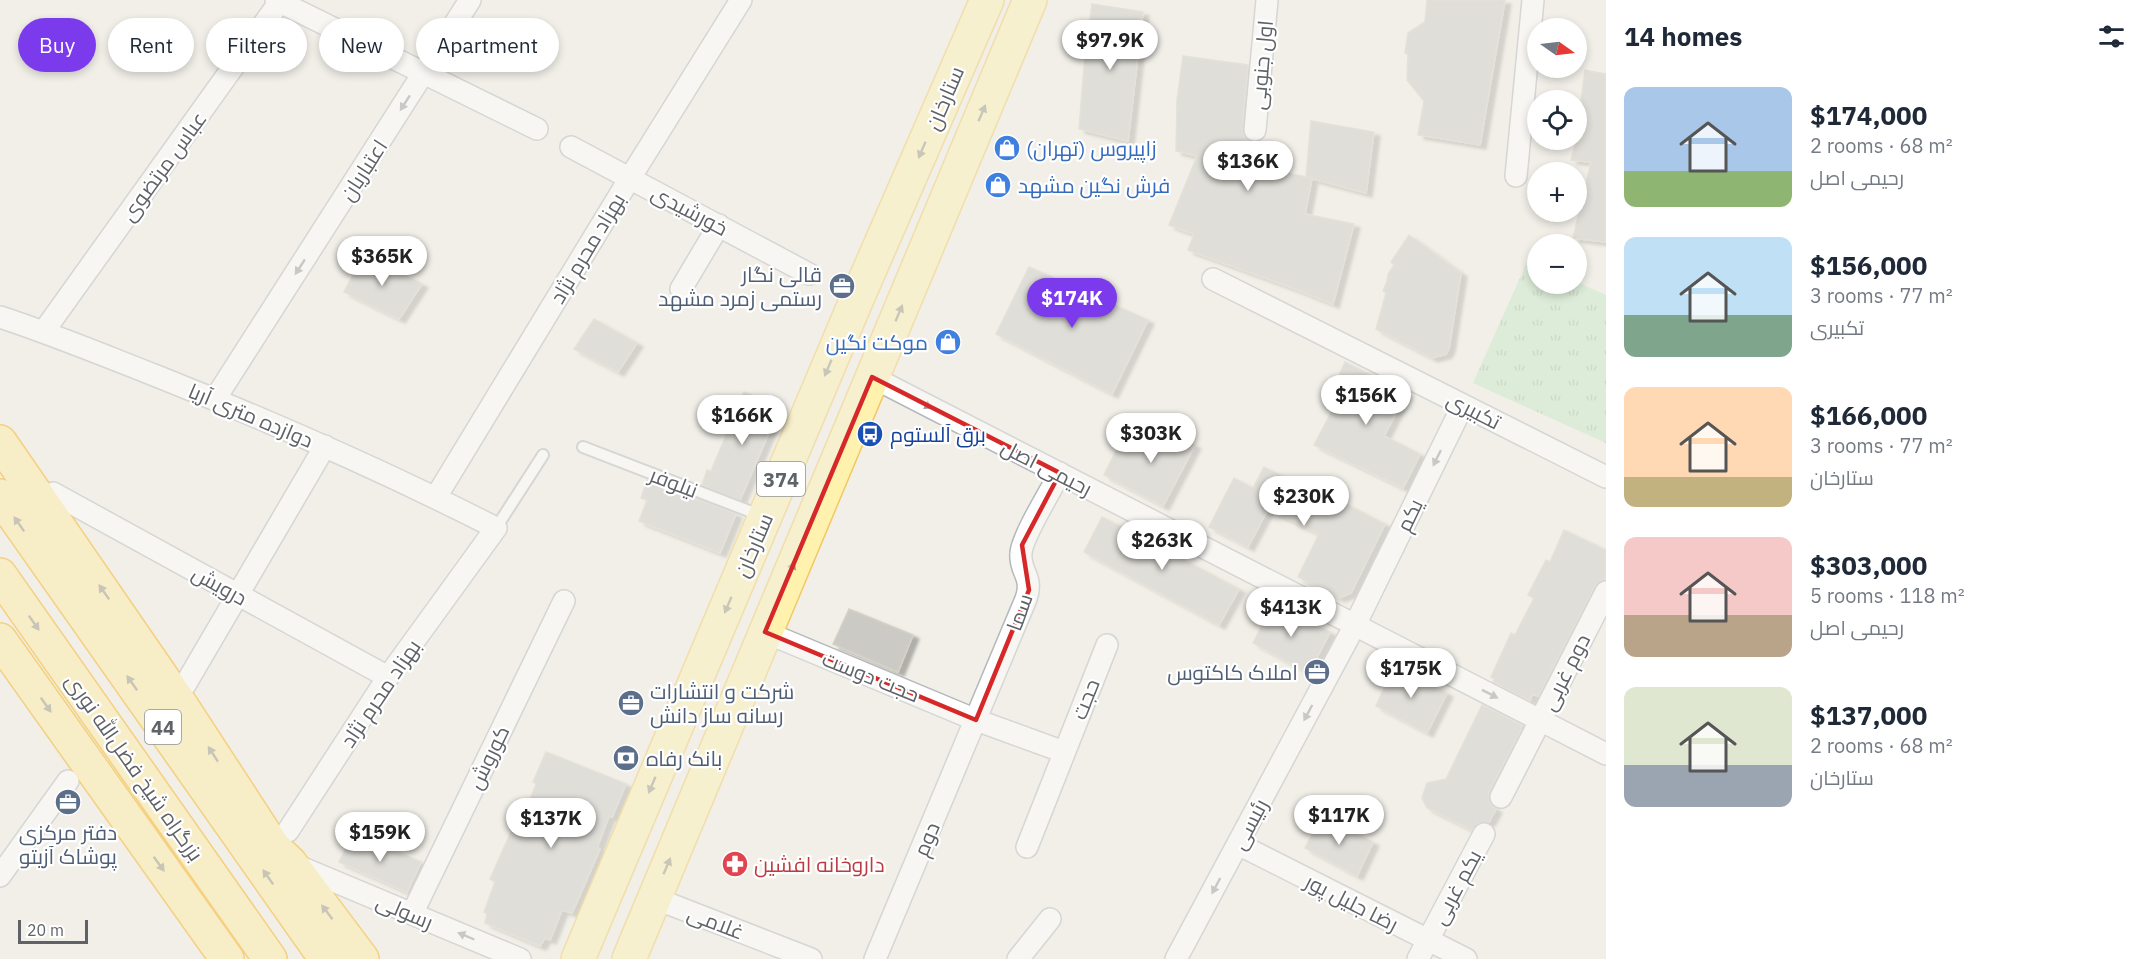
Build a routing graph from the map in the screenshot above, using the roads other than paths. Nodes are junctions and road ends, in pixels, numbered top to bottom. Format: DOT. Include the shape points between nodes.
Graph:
graph roads {
  1 [pos="470,0"];
  2 [pos="741,0"];
  3 [pos="987,0"];
  4 [pos="1030,0"];
  5 [pos="1267,0"];
  6 [pos="1533,0"];
  7 [pos="279,1"];
  8 [pos="319,21"];
  9 [pos="404,63"];
  10 [pos="424,73"];
  11 [pos="537,129"];
  12 [pos="1255,129"];
  13 [pos="572,147"];
  14 [pos="1516,176"];
  15 [pos="630,178"];
  16 [pos="719,225"];
  17 [pos="809,274"];
  18 [pos="1213,279"];
  19 [pos="681,289"];
  20 [pos="0,317"];
  21 [pos="44,331"];
  22 [pos="872,377"];
  23 [pos="215,399"];
  24 [pos="1463,405"];
  25 [pos="0,442"];
  26 [pos="325,446"];
  27 [pos="583,447"];
  28 [pos="543,455"];
  29 [pos="1060,473"];
  30 [pos="1606,477"];
  31 [pos="52,493"];
  32 [pos="0,496"];
  33 [pos="436,497"];
  34 [pos="765,517"];
  35 [pos="496,528"];
  36 [pos="0,575"];
  37 [pos="1606,592"];
  38 [pos="238,595"];
  39 [pos="564,601"];
  40 [pos="1355,625"];
  41 [pos="765,632"];
  42 [pos="0,640"];
  43 [pos="1107,645"];
  44 [pos="388,677"];
  45 [pos="184,685"];
  46 [pos="976,720"];
  47 [pos="1541,720"];
  48 [pos="1064,752"];
  49 [pos="1606,754"];
  50 [pos="68,781"];
  51 [pos="1501,797"];
  52 [pos="288,831"];
  53 [pos="1485,834"];
  54 [pos="1238,844"];
  55 [pos="1027,847"];
  56 [pos="290,863"];
  57 [pos="0,876"];
  58 [pos="654,898"];
  59 [pos="412,914"];
  60 [pos="1050,919"];
  61 [pos="1428,940"];
  62 [pos="786,954"];
  63 [pos="227,959"];
  64 [pos="270,959"];
  65 [pos="326,959"];
  66 [pos="362,959"];
  67 [pos="520,959"];
  68 [pos="578,959"];
  69 [pos="629,959"];
  70 [pos="811,959"];
  71 [pos="875,959"];
  72 [pos="1018,959"];
  73 [pos="1176,959"];
  74 [pos="1418,959"];
  75 [pos="1466,959"];
  1 -- 10 [label="street, اعتباریان"];
  2 -- 15 [label="street, بهزاد محرم نژاد"];
  3 -- 34 [label="main road, ستارخان / 374, one-way"];
  22 -- 4 [label="main road, ستارخان / 374, one-way"];
  5 -- 12 [label="street, اول جنوبی"];
  6 -- 14 [label="street"];
  7 -- 8 [label="street"];
  7 -- 21 [label="street, عباس مرتضوی"];
  9 -- 10 [label="street"];
  10 -- 11 [label="street"];
  10 -- 23 [label="street, اعتباریان, one-way"];
  13 -- 15 [label="street, خورشیدی"];
  15 -- 16 [label="street, خورشیدی"];
  15 -- 33 [label="street, بهزاد محرم نژاد"];
  16 -- 17 [label="street, خورشیدی"];
  16 -- 19 [label="street"];
  18 -- 24 [label="street, تکبیری"];
  20 -- 21 [label="street, دوازده متری آریا"];
  21 -- 23 [label="street, دوازده متری آریا"];
  22 -- 29 [label="street, رحیمی اصل, one-way"];
  41 -- 22 [label="main road, ستارخان / 374, one-way"];
  23 -- 26 [label="street, دوازده متری آریا"];
  24 -- 30 [label="street, تکبیری"];
  24 -- 40 [label="street, یکم, one-way"];
  56 -- 25 [label="highway, one-way" via="274,848"];
  26 -- 33 [label="street, دوازده متری آریا"];
  26 -- 38 [label="street"];
  27 -- 34 [label="lane, نیلوفر"];
  28 -- 35 [label="lane"];
  29 -- 40 [label="street, رحیمی اصل"];
  29 -- 46 [label="street, سما" via="1022,545 1021,563 1029,590"];
  31 -- 38 [label="street, درویش"];
  65 -- 32 [label="highway, 44, one-way"];
  33 -- 35 [label="street, دوازده متری آریا"];
  34 -- 68 [label="main road, ستارخان / 374, one-way"];
  35 -- 44 [label="street, بهزاد محرم نژاد"];
  36 -- 64 [label="highway, بزرگراه شیخ فضل‌الله نوری / 44, one-way"];
  37 -- 47 [label="street, دوم غربی"];
  38 -- 44 [label="street, درویش"];
  38 -- 45 [label="street"];
  39 -- 59 [label="street, کوروش"];
  40 -- 47 [label="street, رحیمی اصل, one-way"];
  40 -- 54 [label="street, رئیسی, one-way"];
  41 -- 46 [label="street, حجت دوست"];
  58 -- 41 [label="main road, ستارخان / 374, one-way"];
  42 -- 63 [label="highway, one-way"];
  43 -- 48 [label="street, حجت"];
  44 -- 52 [label="street, بهزاد محرم نژاد"];
  46 -- 48 [label="street"];
  46 -- 71 [label="street, دوم"];
  47 -- 49 [label="street, رحیمی اصل"];
  47 -- 51 [label="street, دوم غربی"];
  48 -- 55 [label="street, حجت"];
  50 -- 57 [label="street"];
  53 -- 61 [label="street, یکم غربی"];
  54 -- 61 [label="street, رضا جلیل پور"];
  54 -- 73 [label="street, رئیسی, one-way"];
  56 -- 59 [label="street, رسولی"];
  66 -- 56 [label="highway, one-way"];
  58 -- 62 [label="street, غلامی"];
  58 -- 69 [label="main road, ستارخان / 374"];
  67 -- 59 [label="street, رسولی, one-way"];
  60 -- 72 [label="street"];
  61 -- 74 [label="street, یکم غربی"];
  61 -- 75 [label="street, رضا جلیل پور"];
  62 -- 70 [label="street, غلامی"];
}
